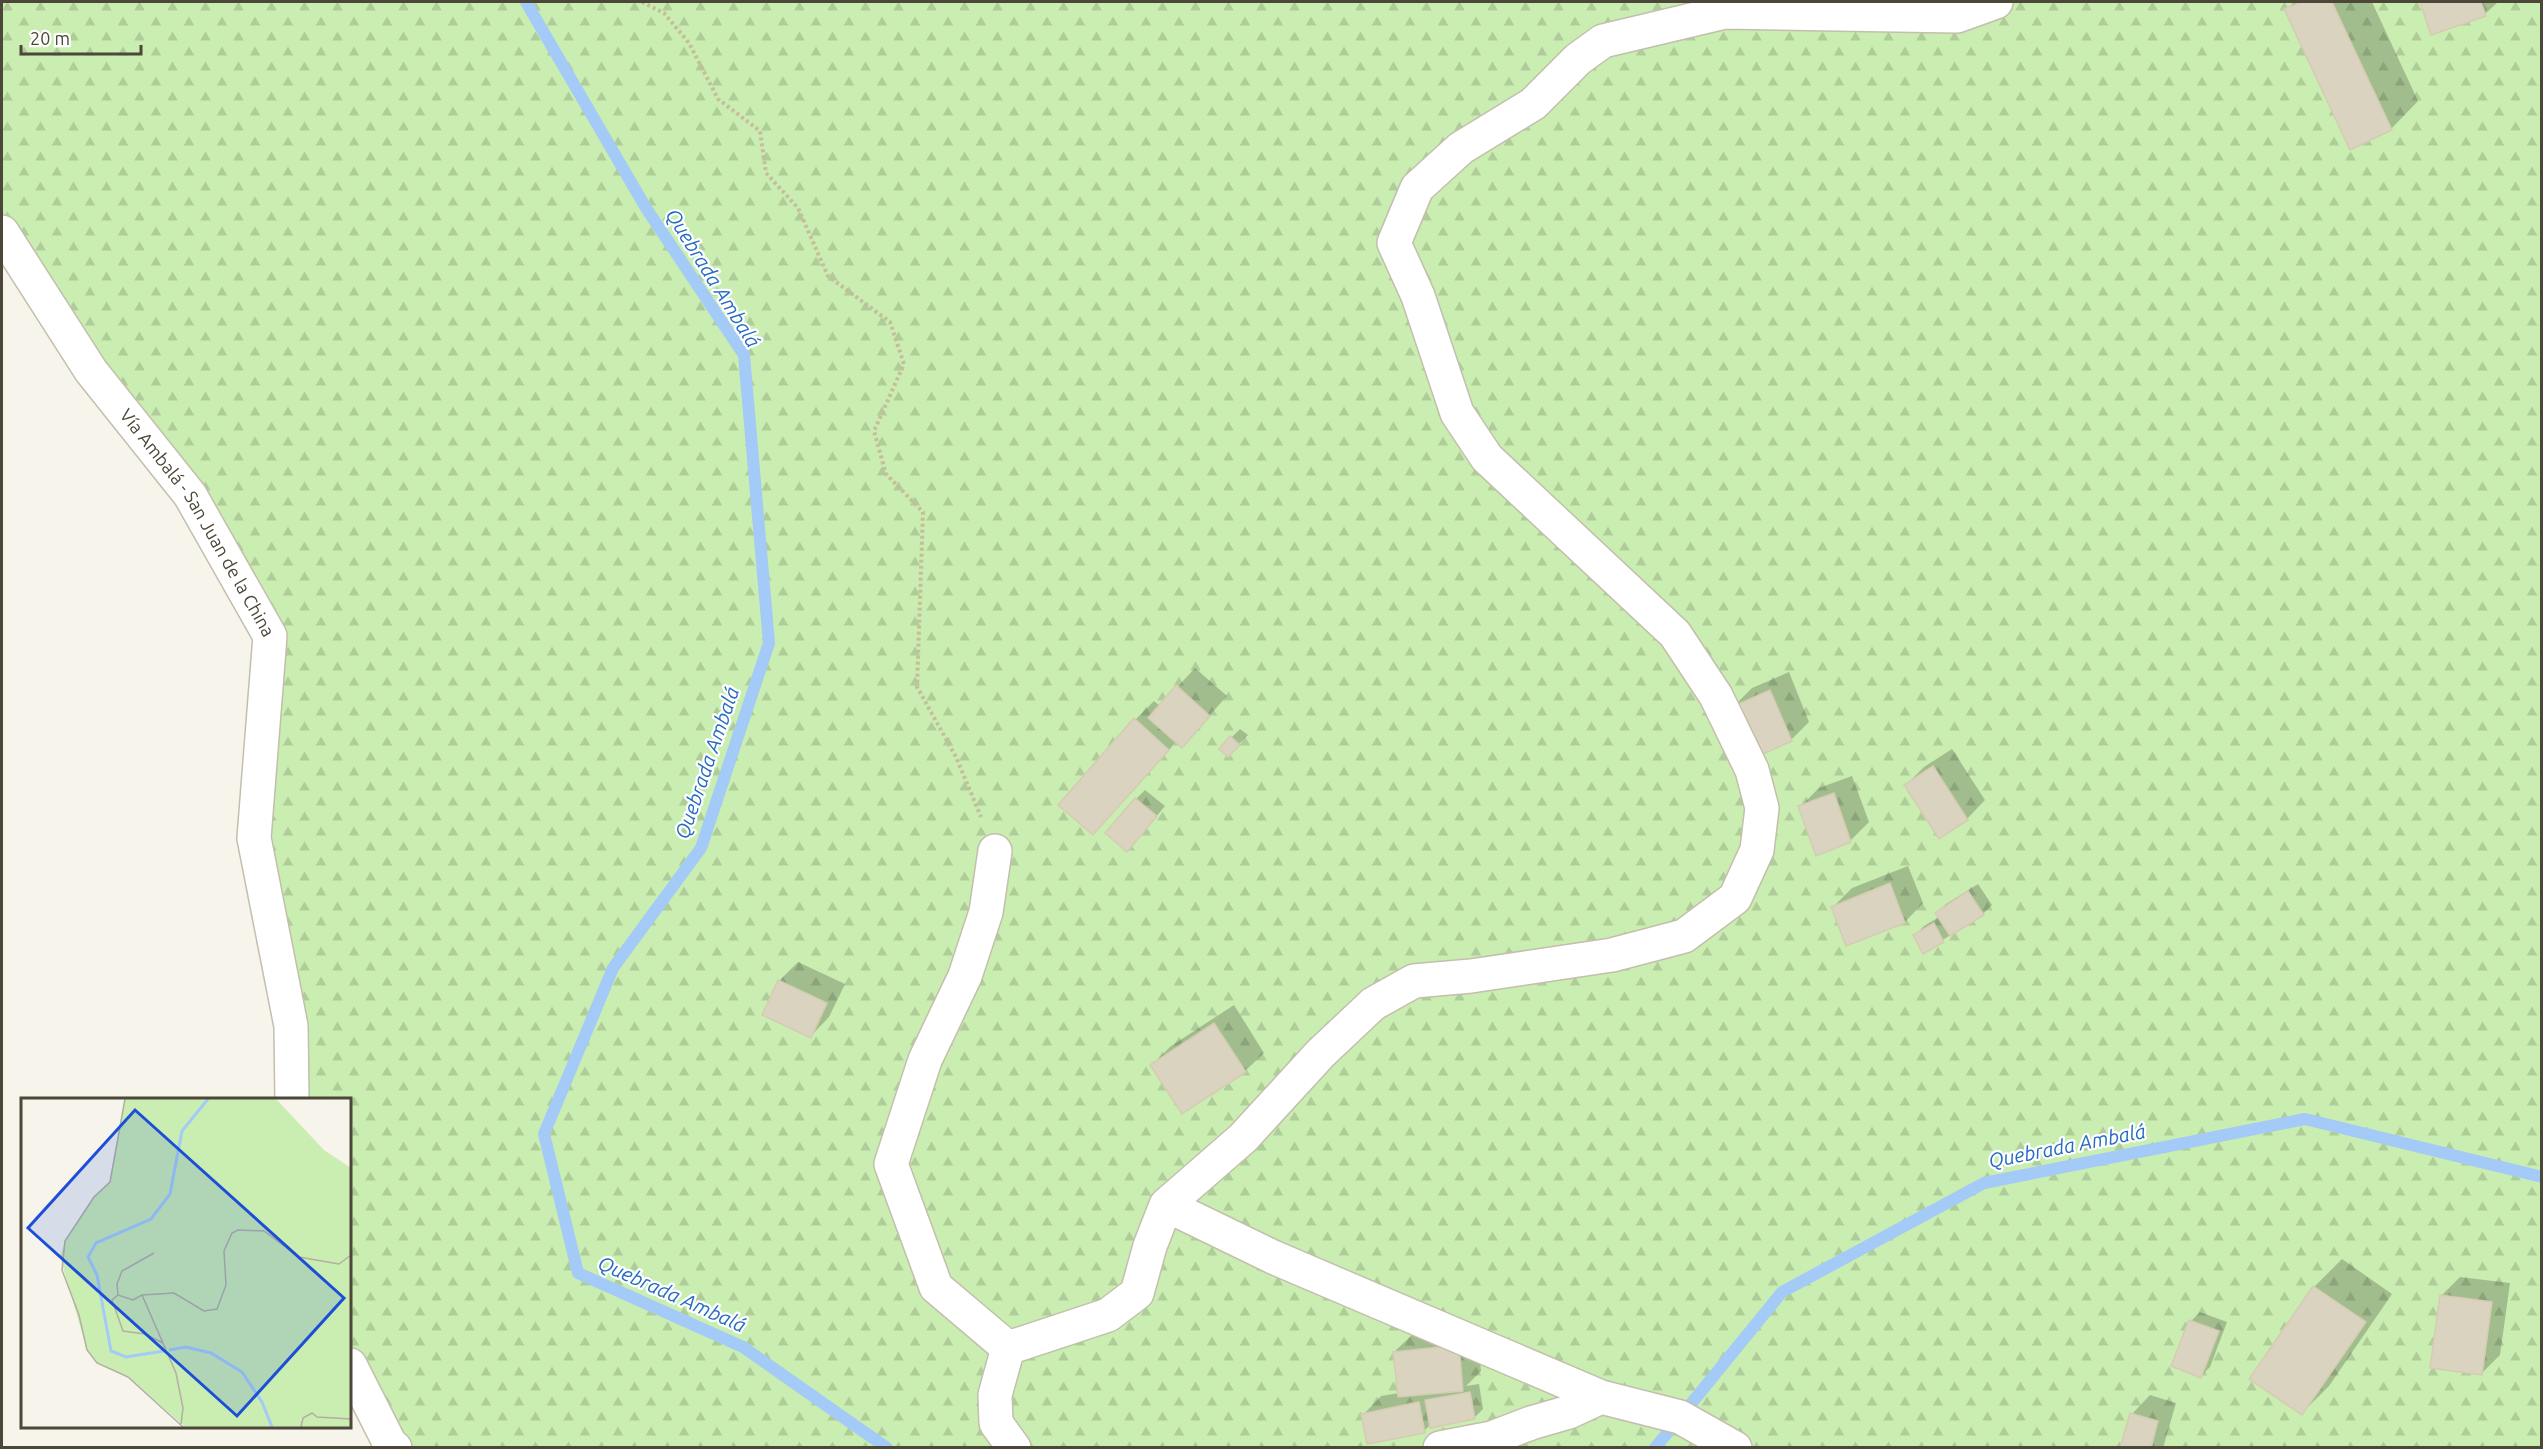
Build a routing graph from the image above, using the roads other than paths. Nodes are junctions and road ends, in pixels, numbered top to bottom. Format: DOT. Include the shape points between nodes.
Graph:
graph roads {
  1 [pos="1995,2"];
  2 [pos="2,232"];
  3 [pos="995,851"];
  4 [pos="292,1098"];
  5 [pos="1166,1205"];
  6 [pos="1008,1348"];
  7 [pos="351,1367"];
  8 [pos="1601,1397"];
  9 [pos="395,1448"];
  10 [pos="1014,1448"];
  11 [pos="1440,1448"];
  12 [pos="1735,1448"];
  1 -- 5 [label="street" via="1957,16 1725,12 1603,41 1578,59 1533,104 1461,148 1417,188 1394,243 1418,296 1457,412 1487,458 1675,634 1716,696 1752,770 1762,808 1757,850 1735,898 1684,936 1612,955 1414,981 1373,1004 1303,1071 1243,1138"];
  2 -- 4 [label="street, Vía Ambalá - San Juan de la China" via="91,370 190,495 270,636 254,838 291,1026"];
  3 -- 6 [label="street" via="986,912 965,976 925,1060 891,1164 936,1287"];
  5 -- 6 [label="street" via="1137,1293 1108,1316"];
  5 -- 8 [label="street" via="1273,1257"];
  6 -- 10 [label="street" via="995,1395 996,1423"];
  7 -- 9 [label="street"];
  8 -- 11 [label="street" via="1492,1438"];
  8 -- 12 [label="street" via="1680,1417"];
}
